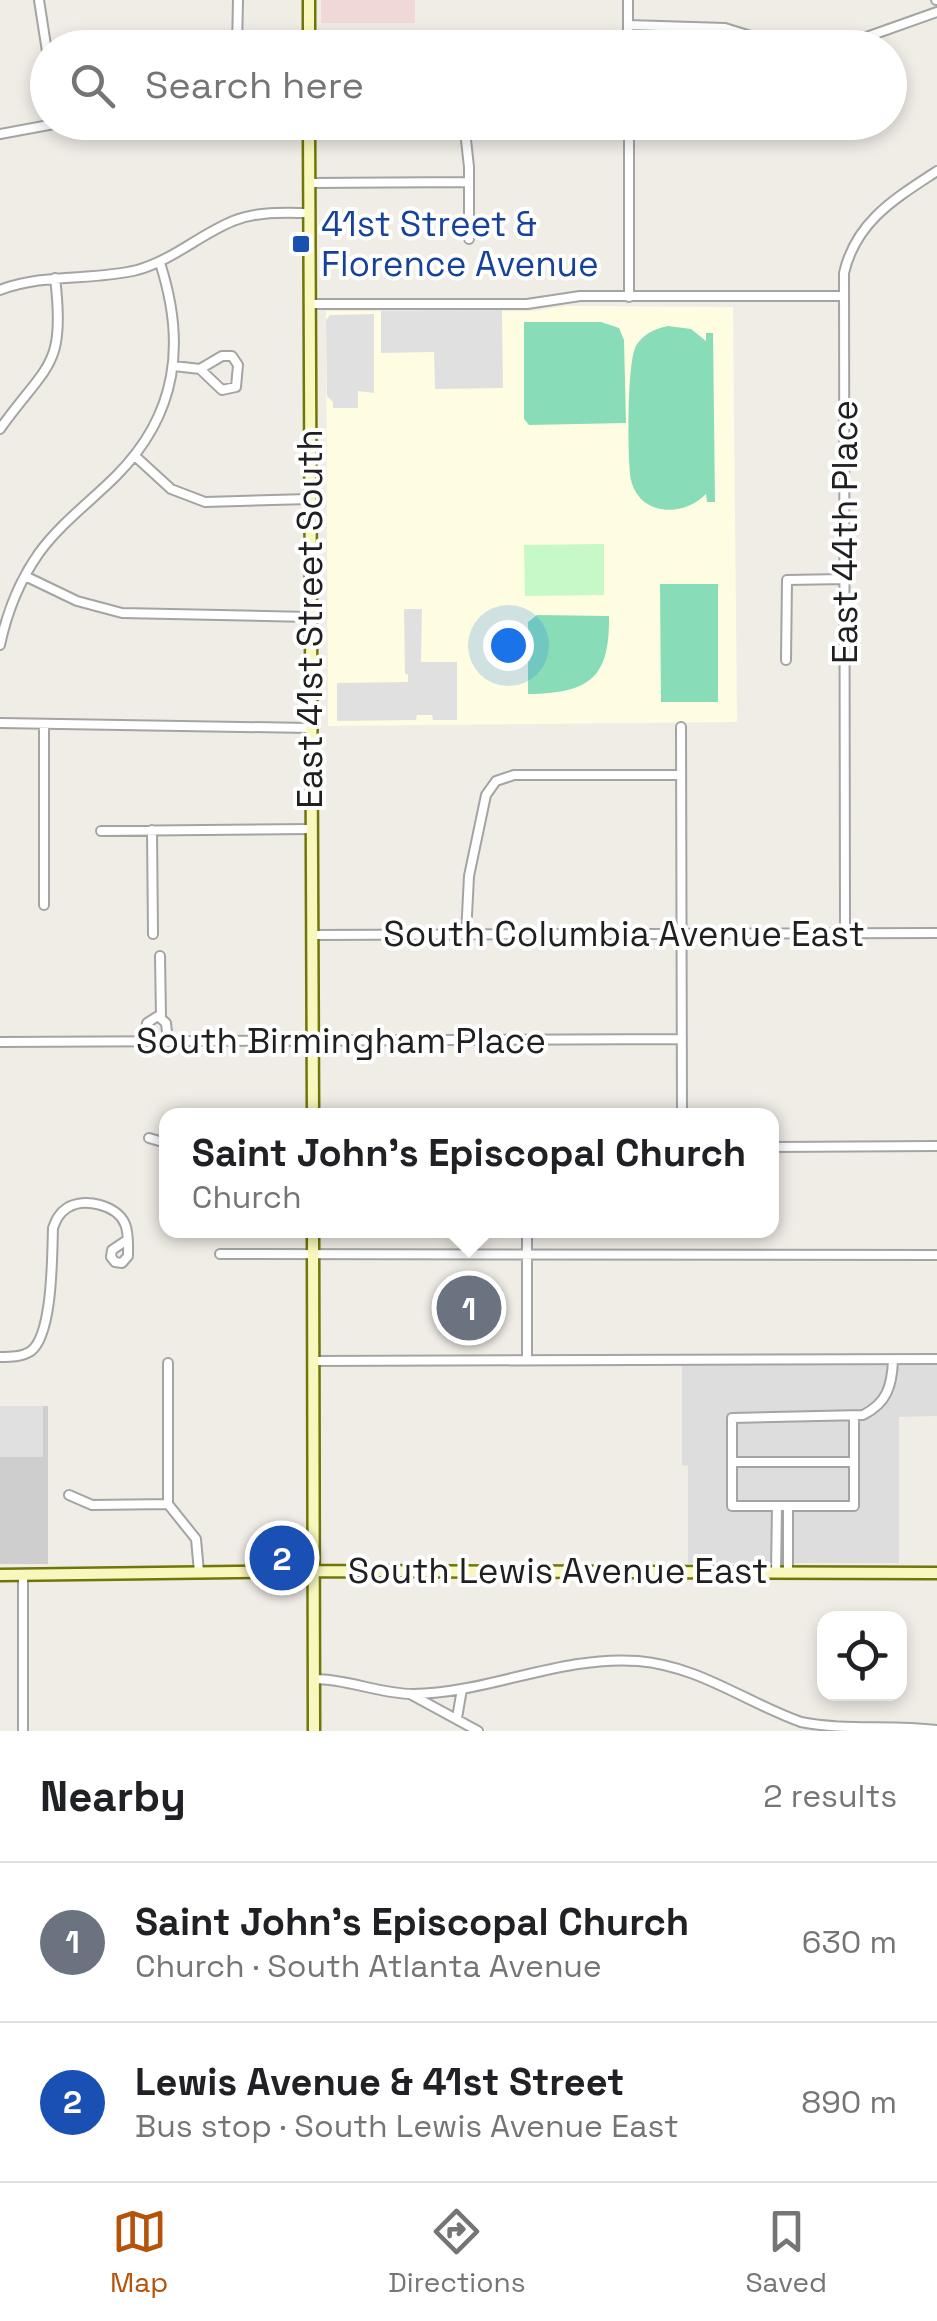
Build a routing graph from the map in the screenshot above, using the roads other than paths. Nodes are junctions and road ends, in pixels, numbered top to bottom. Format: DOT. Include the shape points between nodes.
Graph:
graph roads {
  1 [pos="39,0"];
  2 [pos="238,0"];
  3 [pos="309,0"];
  4 [pos="628,0"];
  5 [pos="937,12"];
  6 [pos="628,25"];
  7 [pos="44,30"];
  8 [pos="237,30"];
  9 [pos="309,30"];
  10 [pos="628,30"];
  11 [pos="731,30"];
  12 [pos="886,30"];
  13 [pos="30,128"];
  14 [pos="0,134"];
  15 [pos="309,140"];
  16 [pos="466,140"];
  17 [pos="628,140"];
  18 [pos="937,170"];
  19 [pos="469,182"];
  20 [pos="309,183"];
  21 [pos="309,213"];
  22 [pos="469,239"];
  23 [pos="160,262"];
  24 [pos="55,278"];
  25 [pos="0,290"];
  26 [pos="842,296"];
  27 [pos="630,297"];
  28 [pos="309,304"];
  29 [pos="174,366"];
  30 [pos="200,369"];
  31 [pos="0,429"];
  32 [pos="135,456"];
  33 [pos="310,500"];
  34 [pos="25,576"];
  35 [pos="844,579"];
  36 [pos="310,617"];
  37 [pos="0,645"];
  38 [pos="786,660"];
  39 [pos="0,723"];
  40 [pos="44,724"];
  41 [pos="682,727"];
  42 [pos="310,728"];
  43 [pos="681,775"];
  44 [pos="152,830"];
  45 [pos="312,830"];
  46 [pos="101,831"];
  47 [pos="44,905"];
  48 [pos="937,933"];
  49 [pos="153,934"];
  50 [pos="682,934"];
  51 [pos="844,934"];
  52 [pos="312,935"];
  53 [pos="466,935"];
  54 [pos="160,956"];
  55 [pos="161,1017"];
  56 [pos="682,1039"];
  57 [pos="312,1040"];
  58 [pos="0,1042"];
  59 [pos="145,1042"];
  60 [pos="168,1042"];
  61 [pos="312,1108"];
  62 [pos="682,1108"];
  63 [pos="149,1138"];
  64 [pos="159,1141"];
  65 [pos="937,1146"];
  66 [pos="779,1147"];
  67 [pos="313,1238"];
  68 [pos="527,1238"];
  69 [pos="127,1240"];
  70 [pos="220,1254"];
  71 [pos="313,1254"];
  72 [pos="527,1254"];
  73 [pos="937,1255"];
  74 [pos="0,1357"];
  75 [pos="937,1359"];
  76 [pos="314,1360"];
  77 [pos="526,1360"];
  78 [pos="893,1360"];
  79 [pos="168,1362"];
  80 [pos="854,1418"];
  81 [pos="732,1462"];
  82 [pos="854,1462"];
  83 [pos="69,1495"];
  84 [pos="168,1504"];
  85 [pos="776,1506"];
  86 [pos="788,1506"];
  87 [pos="316,1571"];
  88 [pos="199,1572"];
  89 [pos="782,1572"];
  90 [pos="937,1572"];
  91 [pos="0,1575"];
  92 [pos="23,1575"];
  93 [pos="315,1679"];
  94 [pos="462,1688"];
  95 [pos="410,1694"];
  96 [pos="456,1718"];
  97 [pos="802,1722"];
  98 [pos="937,1730"];
  99 [pos="23,1731"];
  100 [pos="314,1731"];
  101 [pos="478,1731"];
  102 [pos="809,1731"];
  103 [pos="862,1731"];
  1 -- 7 [label="street"];
  2 -- 8 [label="street"];
  3 -- 9 [label="main road"];
  4 -- 6 [label="street"];
  5 -- 12 [label="street"];
  6 -- 10 [label="street"];
  6 -- 11 [label="street"];
  13 -- 14 [label="street"];
  15 -- 20 [label="main road, East 41st Street South"];
  16 -- 19 [label="street"];
  17 -- 27 [label="street"];
  18 -- 26 [label="street, East 44th Place" via="870,221 847,261"];
  19 -- 20 [label="street"];
  19 -- 22 [label="street"];
  20 -- 21 [label="main road, East 41st Street South"];
  21 -- 23 [label="street" via="234,220"];
  21 -- 28 [label="main road, East 41st Street South"];
  23 -- 24 [label="street"];
  23 -- 29 [label="street" via="174,320"];
  24 -- 25 [label="street"];
  24 -- 31 [label="street" via="60,330 51,362"];
  26 -- 27 [label="street"];
  26 -- 35 [label="street, East 44th Place"];
  27 -- 28 [label="street"];
  28 -- 33 [label="main road, East 41st Street South"];
  29 -- 30 [label="street"];
  29 -- 32 [label="street" via="160,412"];
  30 -- 30 [label="street" via="222,390 236,387 232,356"];
  32 -- 33 [label="street" via="171,489 205,502"];
  32 -- 34 [label="street" via="58,530"];
  33 -- 36 [label="main road, East 41st Street South"];
  34 -- 36 [label="street" via="122,613"];
  34 -- 37 [label="street"];
  35 -- 38 [label="street" via="787,580"];
  35 -- 51 [label="street, East 44th Place"];
  36 -- 42 [label="main road, East 41st Street South"];
  39 -- 40 [label="street"];
  40 -- 42 [label="street"];
  40 -- 47 [label="street"];
  41 -- 43 [label="street"];
  42 -- 45 [label="main road, East 41st Street South"];
  43 -- 50 [label="street"];
  43 -- 53 [label="street" via="496,781 486,795 469,876"];
  44 -- 45 [label="street"];
  44 -- 46 [label="street"];
  44 -- 49 [label="street"];
  45 -- 52 [label="main road, East 41st Street South"];
  48 -- 51 [label="street, South Columbia Avenue East"];
  50 -- 51 [label="street, South Columbia Avenue East"];
  50 -- 53 [label="street, South Columbia Avenue East"];
  50 -- 56 [label="street"];
  52 -- 53 [label="street, South Columbia Avenue East"];
  52 -- 57 [label="main road, East 41st Street South"];
  54 -- 55 [label="street"];
  55 -- 59 [label="street" via="146,1023"];
  55 -- 60 [label="street"];
  56 -- 57 [label="street, South Birmingham Place"];
  56 -- 62 [label="street"];
  57 -- 60 [label="street, South Birmingham Place"];
  57 -- 61 [label="main road, East 41st Street South"];
  58 -- 59 [label="street, South Birmingham Place"];
  59 -- 60 [label="street, South Birmingham Place"];
  63 -- 64 [label="street"];
  65 -- 66 [label="street"];
  67 -- 71 [label="main road"];
  68 -- 72 [label="street"];
  69 -- 74 [label="street" via="124,1222 110,1209 75,1204 58,1215 38,1342 23,1355"];
  70 -- 71 [label="street"];
  71 -- 72 [label="street"];
  71 -- 76 [label="main road"];
  72 -- 73 [label="street"];
  72 -- 77 [label="street"];
  75 -- 78 [label="street"];
  76 -- 77 [label="street"];
  76 -- 87 [label="main road"];
  77 -- 78 [label="street"];
  78 -- 80 [label="street" via="888,1393"];
  79 -- 84 [label="street"];
  80 -- 81 [label="street" via="732,1418"];
  80 -- 82 [label="street"];
  81 -- 82 [label="street"];
  81 -- 85 [label="street" via="732,1506"];
  82 -- 86 [label="street" via="854,1506"];
  83 -- 84 [label="street" via="92,1504"];
  84 -- 88 [label="street" via="196,1539"];
  85 -- 86 [label="street"];
  85 -- 89 [label="street"];
  86 -- 89 [label="street"];
  87 -- 88 [label="main road, South Lewis Avenue East"];
  87 -- 89 [label="main road, South Lewis Avenue East"];
  87 -- 93 [label="main road"];
  88 -- 92 [label="main road, South Lewis Avenue East"];
  89 -- 90 [label="main road, South Lewis Avenue East"];
  91 -- 92 [label="main road, South Lewis Avenue East"];
  92 -- 99 [label="street"];
  93 -- 95 [label="street"];
  93 -- 100 [label="main road"];
  94 -- 95 [label="street"];
  94 -- 96 [label="street"];
  94 -- 97 [label="street" via="588,1661 642,1661 690,1672"];
  95 -- 96 [label="street"];
  96 -- 101 [label="street"];
  97 -- 102 [label="street"];
  97 -- 103 [label="street"];
  98 -- 103 [label="street"];
}
